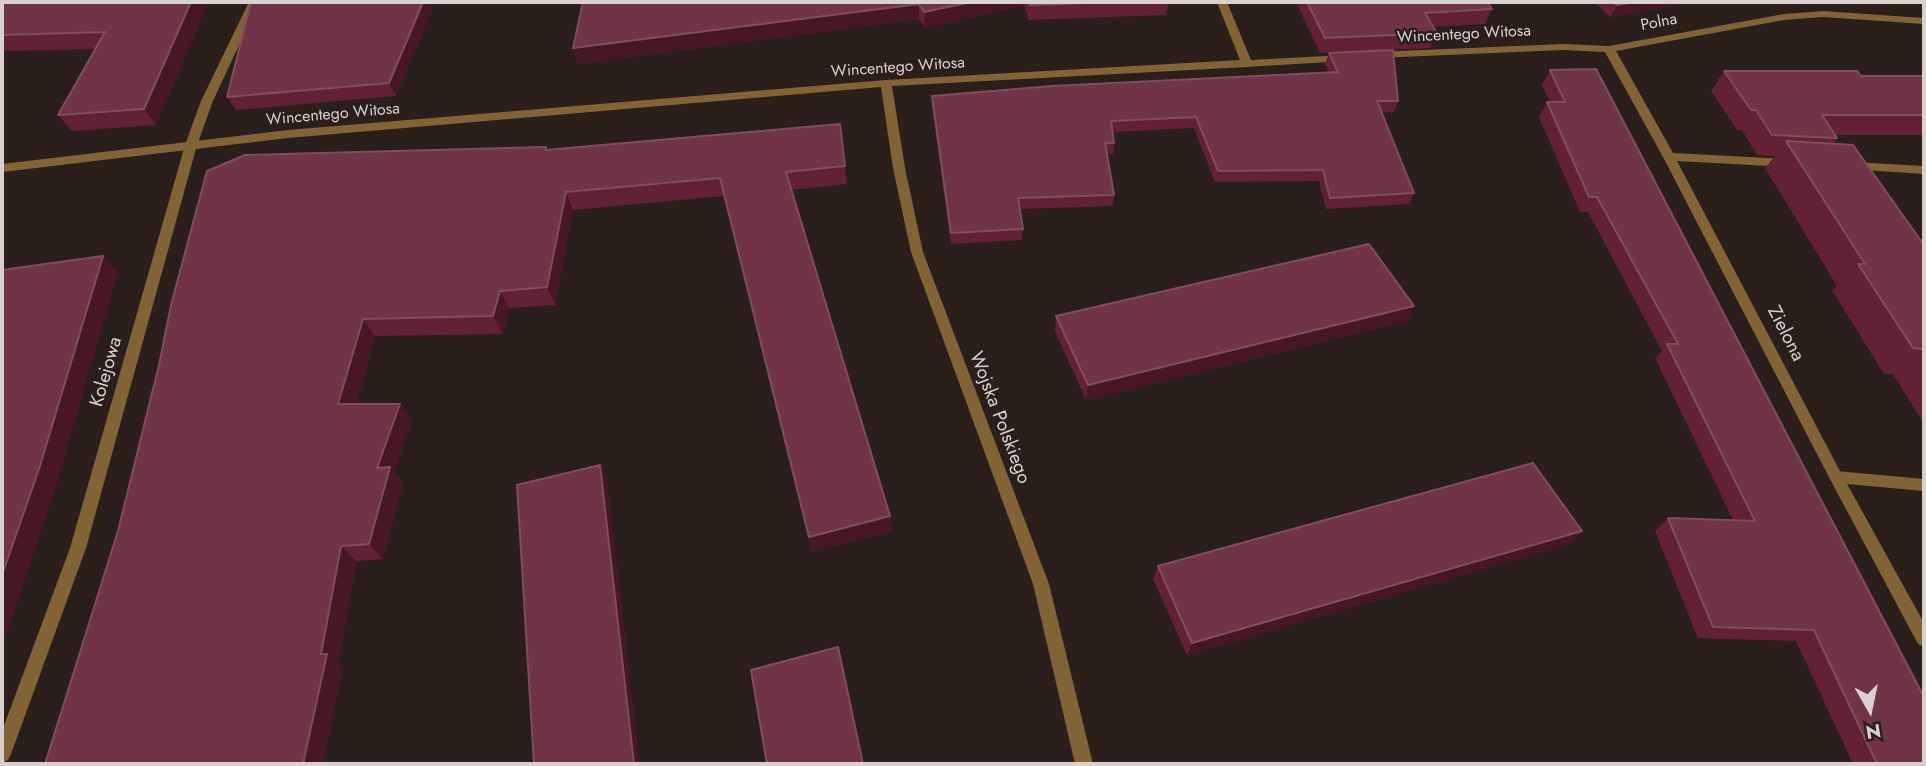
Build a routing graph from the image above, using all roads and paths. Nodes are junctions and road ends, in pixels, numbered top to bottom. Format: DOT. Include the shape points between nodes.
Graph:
graph roads {
  1 [pos="254,2"];
  2 [pos="1222,2"];
  3 [pos="1813,2"];
  4 [pos="1822,14"];
  5 [pos="1924,21"];
  6 [pos="1609,49"];
  7 [pos="1247,64"];
  8 [pos="886,83"];
  9 [pos="191,145"];
  10 [pos="1669,157"];
  11 [pos="1803,164"];
  12 [pos="1844,166"];
  13 [pos="2,168"];
  14 [pos="1924,170"];
  15 [pos="1836,477"];
  16 [pos="1924,485"];
  17 [pos="1924,639"];
  18 [pos="2,754"];
  19 [pos="1084,764"];
  1 -- 9 [label="street, Kolejowa"];
  2 -- 7 [label="street"];
  3 -- 4 [label="street"];
  4 -- 5 [label="street, Polna"];
  4 -- 6 [label="street, Polna"];
  6 -- 7 [label="street, Wincentego Witosa" via="1563,47"];
  6 -- 10 [label="street, Zielona"];
  7 -- 8 [label="street, Wincentego Witosa"];
  8 -- 9 [label="street, Wincentego Witosa"];
  8 -- 19 [label="street, Wojska Polskiego" via="917,252 1041,584"];
  9 -- 13 [label="street, Wincentego Witosa"];
  9 -- 18 [label="street, Kolejowa" via="78,548"];
  10 -- 11 [label="street"];
  10 -- 15 [label="street, Zielona"];
  12 -- 14 [label="street"];
  15 -- 16 [label="street"];
  15 -- 17 [label="street, Zielona"];
}
